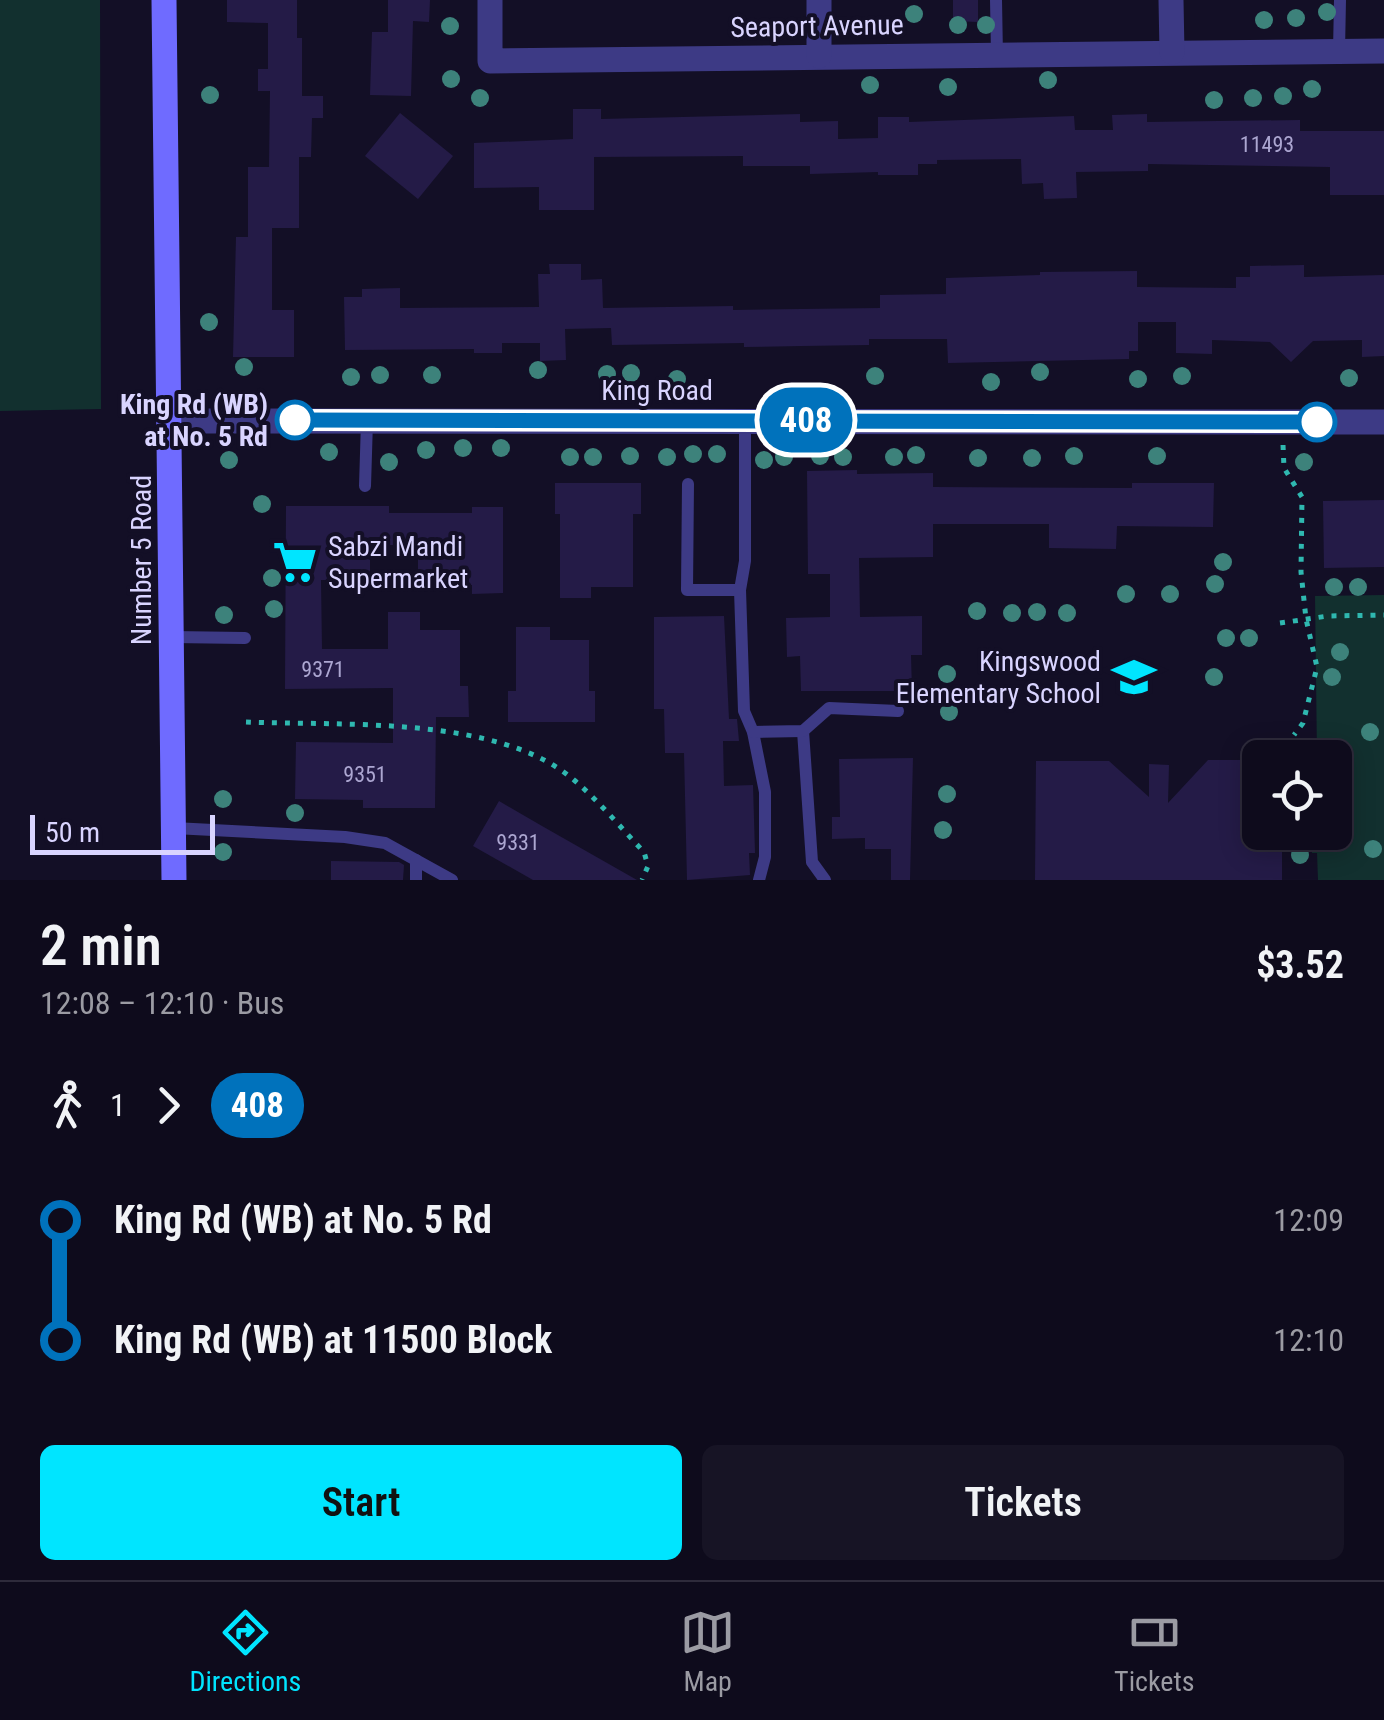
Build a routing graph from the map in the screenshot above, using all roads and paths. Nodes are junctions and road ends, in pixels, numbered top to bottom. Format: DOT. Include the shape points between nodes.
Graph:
graph roads {
  1 [pos="164,0"];
  2 [pos="490,0"];
  3 [pos="818,0"];
  4 [pos="996,0"];
  5 [pos="1172,0"];
  6 [pos="1340,0"];
  7 [pos="1339,51"];
  8 [pos="1384,51"];
  9 [pos="1172,52"];
  10 [pos="997,54"];
  11 [pos="819,56"];
  12 [pos="367,420"];
  13 [pos="745,420"];
  14 [pos="170,421"];
  15 [pos="1282,422"];
  16 [pos="1384,422"];
  17 [pos="688,484"];
  18 [pos="365,486"];
  19 [pos="740,590"];
  20 [pos="1384,615"];
  21 [pos="1306,620"];
  22 [pos="1280,623"];
  23 [pos="172,637"];
  24 [pos="246,638"];
  25 [pos="898,711"];
  26 [pos="246,722"];
  27 [pos="803,731"];
  28 [pos="753,732"];
  29 [pos="1294,735"];
  30 [pos="174,828"];
  31 [pos="416,860"];
  32 [pos="174,880"];
  33 [pos="416,880"];
  34 [pos="452,880"];
  35 [pos="642,880"];
  36 [pos="759,880"];
  37 [pos="825,880"];
  1 -- 14 [label="main road, Number 5 Road"];
  2 -- 11 [label="street, Seaport Avenue" via="490,61"];
  3 -- 11 [label="street"];
  4 -- 10 [label="lane"];
  5 -- 9 [label="street"];
  6 -- 7 [label="lane"];
  7 -- 8 [label="street, Seaport Avenue"];
  7 -- 9 [label="street, Seaport Avenue"];
  9 -- 10 [label="street, Seaport Avenue"];
  10 -- 11 [label="street, Seaport Avenue"];
  12 -- 13 [label="street, King Road"];
  12 -- 14 [label="street, King Road"];
  12 -- 18 [label="lane"];
  13 -- 15 [label="street, King Road"];
  13 -- 19 [label="lane"];
  14 -- 23 [label="main road, Number 5 Road"];
  15 -- 16 [label="street, King Road"];
  15 -- 21 [label="path" via="1284,468 1302,498"];
  17 -- 19 [label="lane" via="687,590"];
  19 -- 28 [label="lane" via="744,711"];
  20 -- 21 [label="path"];
  21 -- 22 [label="path"];
  21 -- 29 [label="path" via="1317,667 1303,724"];
  23 -- 24 [label="lane"];
  23 -- 30 [label="main road, Number 5 Road"];
  25 -- 27 [label="lane" via="828,708"];
  26 -- 35 [label="path" via="447,730 534,754 574,779 644,852"];
  27 -- 28 [label="lane"];
  27 -- 37 [label="lane" via="812,862"];
  28 -- 36 [label="lane" via="765,792"];
  30 -- 31 [label="lane" via="345,837 385,844"];
  30 -- 32 [label="main road, Number 5 Road"];
  31 -- 33 [label="lane"];
  31 -- 34 [label="lane"];
}
